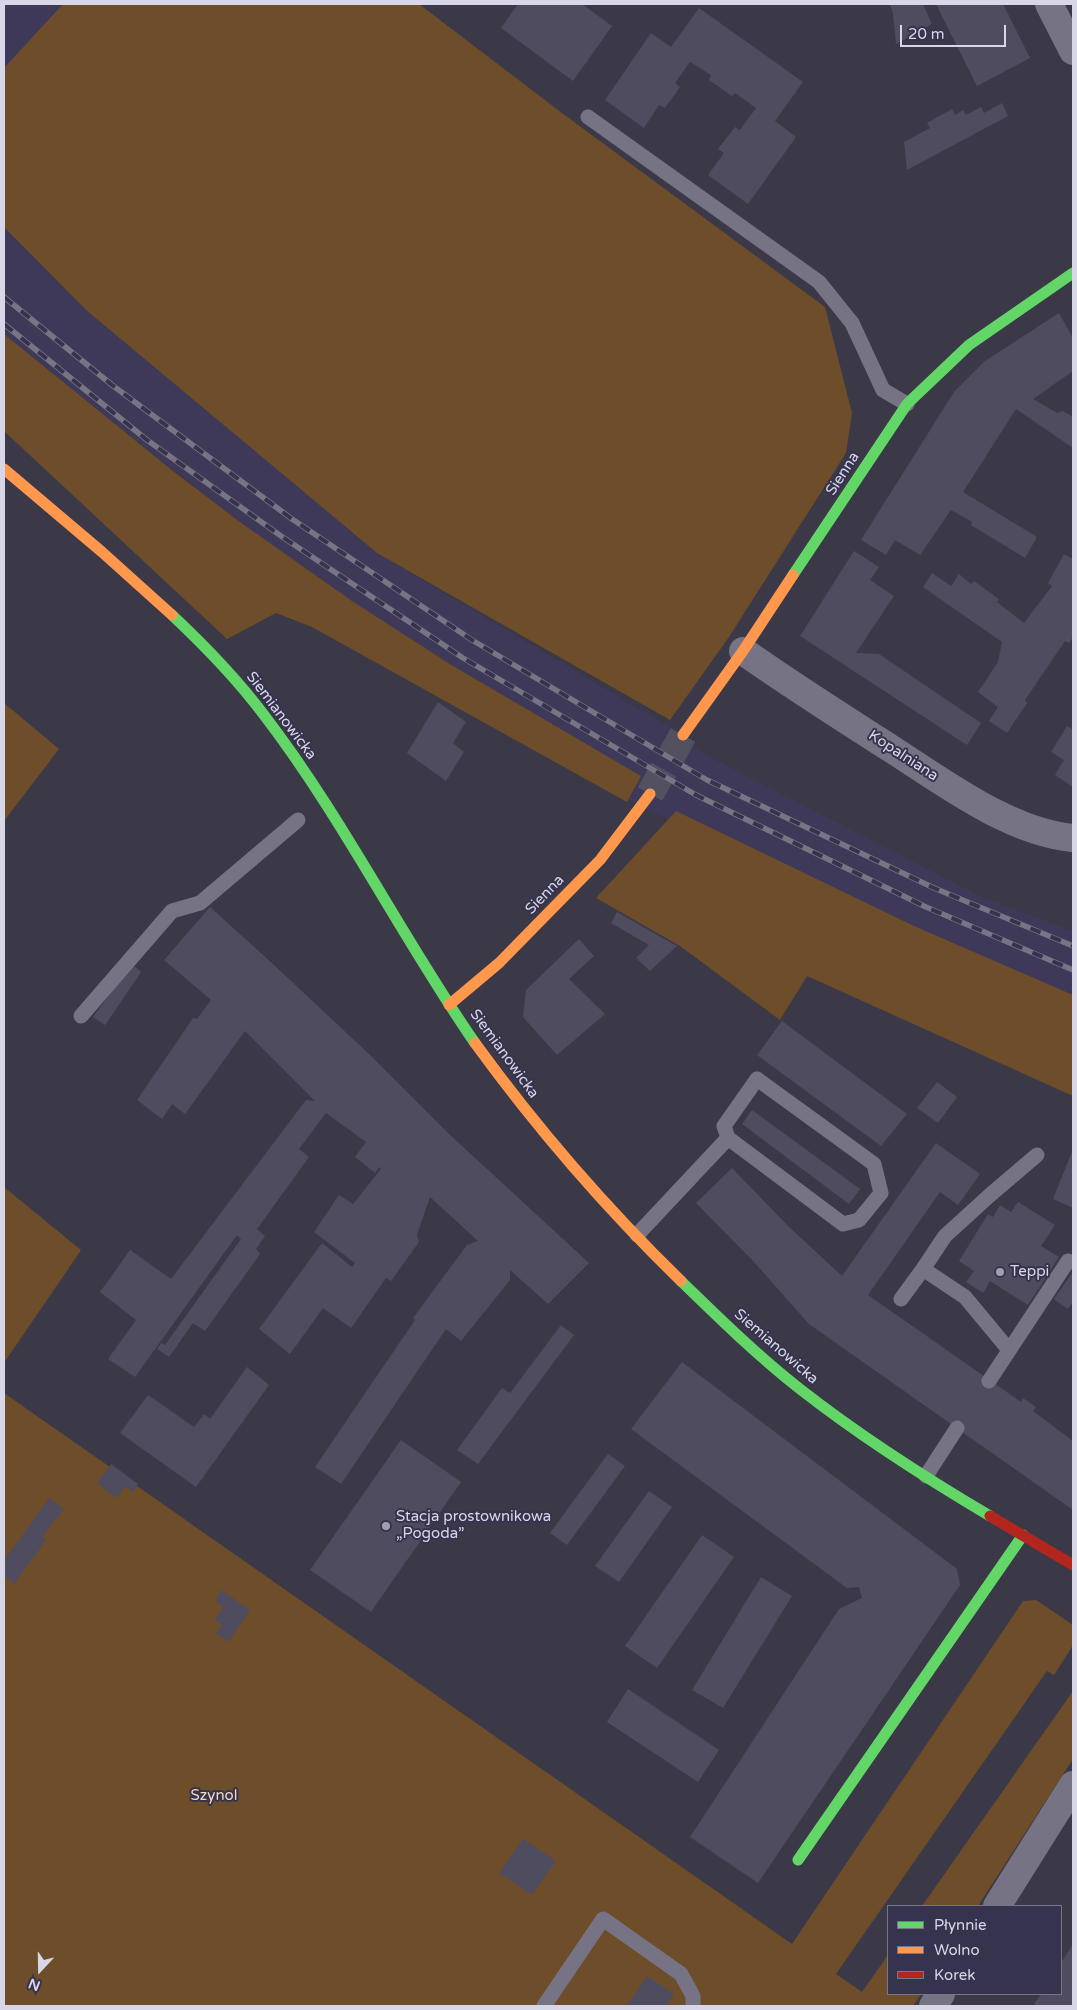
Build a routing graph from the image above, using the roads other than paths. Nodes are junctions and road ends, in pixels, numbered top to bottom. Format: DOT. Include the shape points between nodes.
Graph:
graph roads {
  1 [pos="1049,4"];
  2 [pos="1073,51"];
  3 [pos="588,117"];
  4 [pos="1073,273"];
  5 [pos="907,404"];
  6 [pos="4,468"];
  7 [pos="743,651"];
  8 [pos="683,735"];
  9 [pos="650,794"];
  10 [pos="298,820"];
  11 [pos="1073,838"];
  12 [pos="449,1005"];
  13 [pos="81,1016"];
  14 [pos="728,1138"];
  15 [pos="1037,1155"];
  16 [pos="637,1235"];
  17 [pos="1068,1261"];
  18 [pos="923,1269"];
  19 [pos="901,1299"];
  20 [pos="1009,1350"];
  21 [pos="989,1381"];
  22 [pos="957,1428"];
  23 [pos="926,1476"];
  24 [pos="1023,1535"];
  25 [pos="1073,1565"];
  26 [pos="1073,1785"];
  27 [pos="798,1860"];
  28 [pos="997,1905"];
  29 [pos="940,1995"];
  30 [pos="544,2006"];
  31 [pos="693,2006"];
  32 [pos="934,2006"];
  1 -- 2 [label="street"];
  3 -- 5 [label="lane" via="819,282 852,323 883,390"];
  4 -- 5 [label="main road, Sienna" via="969,346"];
  5 -- 7 [label="main road, Sienna"];
  6 -- 12 [label="main road, Siemianowicka" via="147,591 209,651 255,703 335,820"];
  7 -- 8 [label="main road, Sienna"];
  7 -- 11 [label="street, Kopalniana" via="965,796 1024,826"];
  9 -- 12 [label="main road, Sienna" via="600,860 499,963"];
  10 -- 13 [label="lane" via="200,903 172,911"];
  12 -- 16 [label="main road, Siemianowicka" via="529,1114"];
  14 -- 14 [label="lane" via="843,1224 859,1220 881,1193 874,1164 757,1079 724,1126"];
  14 -- 16 [label="lane"];
  15 -- 18 [label="lane" via="946,1236"];
  16 -- 23 [label="main road, Siemianowicka" via="714,1313 776,1369 841,1420"];
  17 -- 20 [label="lane"];
  18 -- 19 [label="lane"];
  18 -- 20 [label="lane" via="965,1297"];
  20 -- 21 [label="lane"];
  22 -- 23 [label="lane"];
  23 -- 24 [label="main road, Siemianowicka"];
  24 -- 25 [label="main road, Siemianowicka"];
  24 -- 27 [label="main road"];
  26 -- 28 [label="street"];
  29 -- 32 [label="street"];
  30 -- 31 [label="lane" via="603,1919 681,1974 693,1996"];
}
